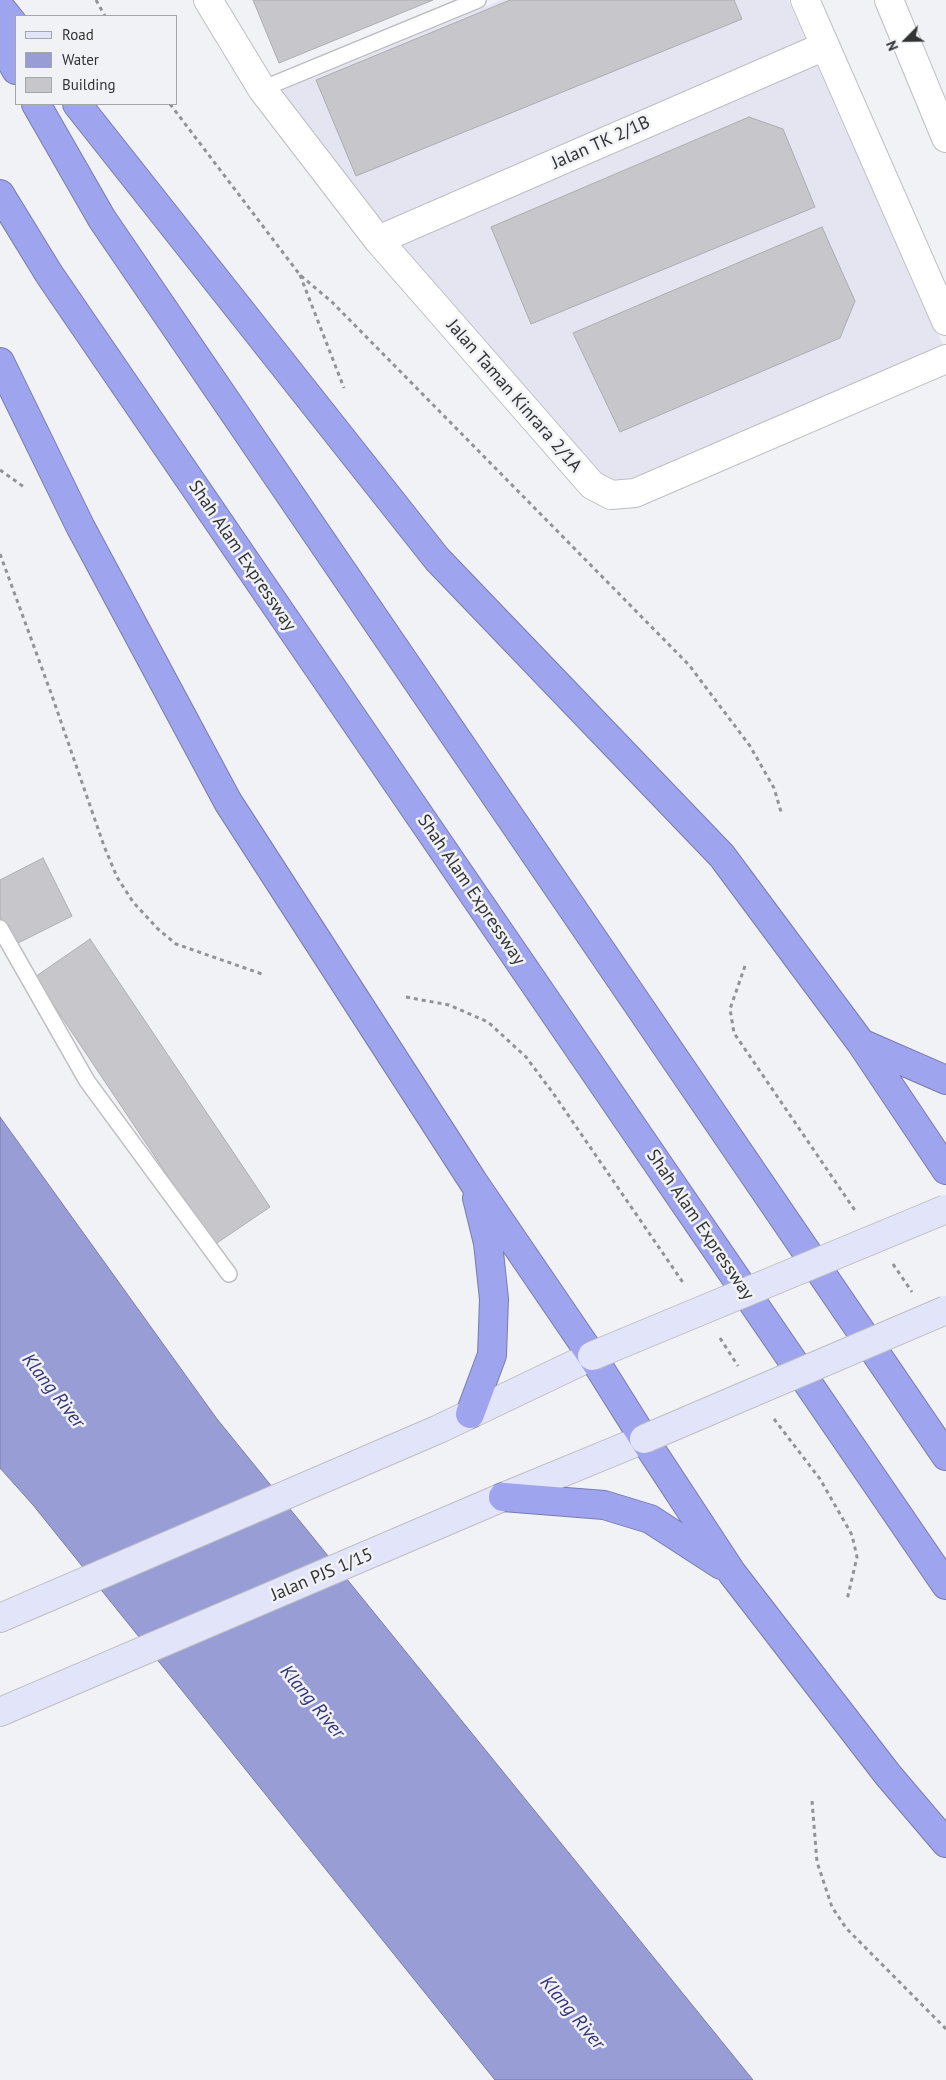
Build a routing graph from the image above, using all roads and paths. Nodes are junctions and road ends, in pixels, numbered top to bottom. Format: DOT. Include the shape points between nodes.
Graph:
graph roads {
  1 [pos="96,0"];
  2 [pos="208,0"];
  3 [pos="478,0"];
  4 [pos="805,0"];
  5 [pos="889,0"];
  6 [pos="0,7"];
  7 [pos="104,15"];
  8 [pos="15,26"];
  9 [pos="0,41"];
  10 [pos="825,46"];
  11 [pos="15,68"];
  12 [pos="262,89"];
  13 [pos="37,105"];
  14 [pos="78,105"];
  15 [pos="171,105"];
  16 [pos="946,138"];
  17 [pos="0,194"];
  18 [pos="378,240"];
  19 [pos="300,274"];
  20 [pos="946,321"];
  21 [pos="946,359"];
  22 [pos="0,362"];
  23 [pos="347,394"];
  24 [pos="0,554"];
  25 [pos="782,815"];
  26 [pos="0,928"];
  27 [pos="745,966"];
  28 [pos="262,974"];
  29 [pos="406,997"];
  30 [pos="861,1043"];
  31 [pos="946,1080"];
  32 [pos="946,1170"];
  33 [pos="474,1183"];
  34 [pos="946,1209"];
  35 [pos="862,1220"];
  36 [pos="890,1260"];
  37 [pos="229,1274"];
  38 [pos="684,1284"];
  39 [pos="912,1292"];
  40 [pos="946,1310"];
  41 [pos="716,1333"];
  42 [pos="592,1356"];
  43 [pos="743,1373"];
  44 [pos="470,1414"];
  45 [pos="770,1414"];
  46 [pos="644,1439"];
  47 [pos="946,1456"];
  48 [pos="491,1502"];
  49 [pos="732,1573"];
  50 [pos="946,1585"];
  51 [pos="847,1600"];
  52 [pos="0,1618"];
  53 [pos="0,1712"];
  54 [pos="812,1800"];
  55 [pos="946,1843"];
  56 [pos="946,2029"];
  1 -- 7 [label="path"];
  2 -- 12 [label="street, Jalan Taman Kinrara 2/1A"];
  3 -- 12 [label="lane"];
  4 -- 10 [label="street"];
  5 -- 16 [label="street"];
  6 -- 8 [label="highway"];
  9 -- 11 [label="highway"];
  10 -- 18 [label="street, Jalan TK 2/1B"];
  10 -- 20 [label="street"];
  12 -- 18 [label="street, Jalan Taman Kinrara 2/1A"];
  13 -- 47 [label="highway" via="102,219"];
  14 -- 30 [label="highway" via="437,559 722,856"];
  15 -- 19 [label="path"];
  17 -- 50 [label="highway, Shah Alam Expressway" via="49,274"];
  18 -- 21 [label="street, Jalan Taman Kinrara 2/1A" via="592,485 611,495 635,492"];
  19 -- 23 [label="path"];
  19 -- 25 [label="path" via="332,302 689,665 750,746 774,788"];
  22 -- 33 [label="highway" via="80,526 228,802"];
  24 -- 28 [label="path" via="104,846 122,886 158,929 176,944"];
  26 -- 37 [label="lane" via="88,1081"];
  27 -- 35 [label="path" via="730,1009 734,1033"];
  29 -- 38 [label="path" via="449,1006 488,1022 526,1057 554,1092"];
  30 -- 31 [label="highway"];
  30 -- 32 [label="highway"];
  33 -- 42 [label="highway"];
  33 -- 44 [label="highway" via="488,1242 494,1299 492,1355"];
  34 -- 42 [label="main road, bridge"];
  36 -- 39 [label="path"];
  40 -- 46 [label="main road, Jalan PJS 1/15, bridge"];
  41 -- 43 [label="path"];
  42 -- 44 [label="main road"];
  42 -- 46 [label="highway"];
  44 -- 52 [label="main road"];
  45 -- 51 [label="path" via="820,1479 852,1535 857,1558"];
  46 -- 48 [label="main road, Jalan PJS 1/15"];
  46 -- 49 [label="highway"];
  48 -- 49 [label="highway" via="604,1505 650,1520"];
  48 -- 53 [label="main road, Jalan PJS 1/15"];
  49 -- 55 [label="highway" via="888,1775"];
  54 -- 56 [label="path" via="817,1862 832,1906 846,1928"];
}
